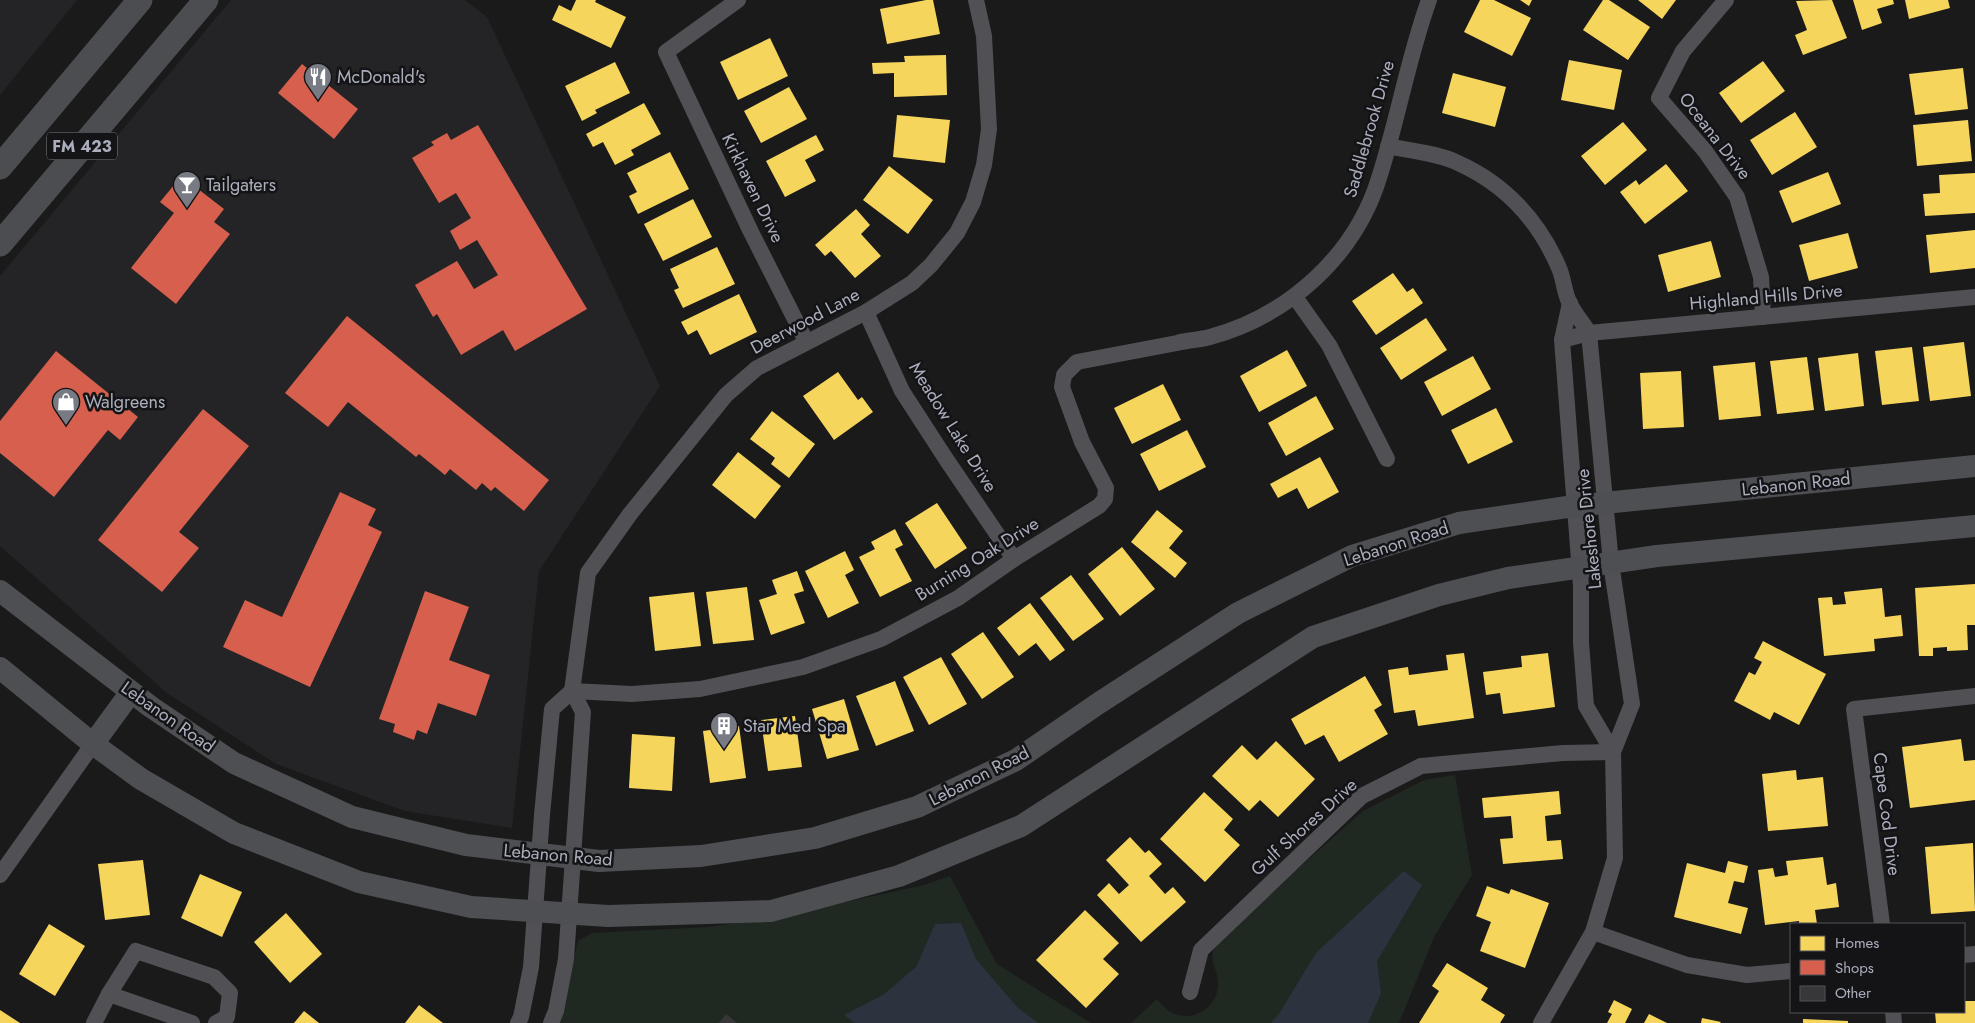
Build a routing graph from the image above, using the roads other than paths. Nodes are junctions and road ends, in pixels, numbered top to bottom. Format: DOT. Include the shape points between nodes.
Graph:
graph roads {
  1 [pos="140,0"];
  2 [pos="206,0"];
  3 [pos="738,0"];
  4 [pos="976,0"];
  5 [pos="1429,0"];
  6 [pos="1726,0"];
  7 [pos="1388,146"];
  8 [pos="0,167"];
  9 [pos="0,244"];
  10 [pos="1295,297"];
  11 [pos="1975,297"];
  12 [pos="1570,303"];
  13 [pos="866,312"];
  14 [pos="1763,317"];
  15 [pos="1589,333"];
  16 [pos="1562,340"];
  17 [pos="806,341"];
  18 [pos="1387,459"];
  19 [pos="1975,466"];
  20 [pos="1105,499"];
  21 [pos="1606,502"];
  22 [pos="1574,506"];
  23 [pos="1975,526"];
  24 [pos="1014,559"];
  25 [pos="1612,563"];
  26 [pos="1579,568"];
  27 [pos="0,591"];
  28 [pos="0,668"];
  29 [pos="572,691"];
  30 [pos="131,692"];
  31 [pos="1975,696"];
  32 [pos="93,744"];
  33 [pos="1613,752"];
  34 [pos="539,854"];
  35 [pos="573,858"];
  36 [pos="0,875"];
  37 [pos="535,912"];
  38 [pos="569,914"];
  39 [pos="1882,923"];
  40 [pos="1592,932"];
  41 [pos="1790,971"];
  42 [pos="1190,992"];
  43 [pos="109,994"];
  44 [pos="94,1023"];
  45 [pos="192,1023"];
  46 [pos="216,1023"];
  47 [pos="518,1023"];
  48 [pos="551,1023"];
  49 [pos="1541,1023"];
  1 -- 8 [label="main road, FM 423"];
  2 -- 9 [label="main road, FM 423"];
  3 -- 17 [label="street, Kirkhaven Drive" via="666,52"];
  4 -- 13 [label="street, Deerwood Lane" via="984,36 989,129 984,165 973,202 957,233 931,265 912,283"];
  5 -- 7 [label="street, Saddlebrook Drive" via="1418,29"];
  6 -- 14 [label="street, Oceana Drive" via="1683,52 1659,98 1705,151 1737,197 1761,277"];
  7 -- 10 [label="street, Saddlebrook Drive" via="1379,180 1364,215 1332,264"];
  7 -- 12 [label="street, Lakeshore Drive" via="1457,162 1504,192 1526,212 1542,233 1560,268"];
  10 -- 18 [label="street" via="1329,345"];
  10 -- 20 [label="street, Saddlebrook Drive" via="1246,325 1218,335 1077,362 1064,375 1062,387 1082,442 1106,488"];
  11 -- 14 [label="street, Highland Hills Drive"];
  12 -- 15 [label="street, Lakeshore Drive"];
  12 -- 16 [label="street, Lakeshore Drive"];
  13 -- 17 [label="street, Deerwood Lane"];
  13 -- 24 [label="street, Meadow Lake Drive" via="902,390"];
  14 -- 15 [label="street, Highland Hills Drive"];
  15 -- 16 [label="street, Highland Hills Drive"];
  15 -- 21 [label="street, Lakeshore Drive"];
  16 -- 22 [label="street, Lakeshore Drive"];
  17 -- 29 [label="street, Deerwood Lane" via="758,368 726,395 630,514 588,573"];
  19 -- 21 [label="main road, Lebanon Road"];
  20 -- 24 [label="street, Burning Oak Drive" via="1099,506"];
  21 -- 22 [label="main road, Lebanon Road"];
  21 -- 25 [label="street, Lakeshore Drive"];
  22 -- 26 [label="street, Lakeshore Drive"];
  22 -- 35 [label="main road, Lebanon Road" via="1459,523 1352,556 1238,613 1016,760 917,807 815,838 701,856 599,862"];
  23 -- 25 [label="main road"];
  24 -- 29 [label="street, Burning Oak Drive" via="958,598 881,639 803,667 700,689 632,694"];
  25 -- 26 [label="main road"];
  25 -- 33 [label="street, Lakeshore Drive" via="1632,704"];
  26 -- 33 [label="street, Lakeshore Drive" via="1586,706"];
  26 -- 38 [label="main road" via="1508,578 1438,595 1314,638 1021,826 899,876 771,911 608,916"];
  27 -- 30 [label="main road, Lebanon Road"];
  28 -- 32 [label="main road"];
  29 -- 34 [label="street" via="552,709"];
  29 -- 35 [label="street" via="583,712"];
  30 -- 32 [label="main road"];
  30 -- 34 [label="main road, Lebanon Road" via="234,763 352,817 466,845"];
  31 -- 39 [label="street, Cape Cod Drive" via="1854,708"];
  32 -- 36 [label="street"];
  32 -- 37 [label="main road" via="141,778 234,833 359,882 471,908"];
  33 -- 40 [label="street, Lakeshore Drive" via="1615,858"];
  33 -- 42 [label="street, Gulf Shores Drive" via="1563,753 1421,766 1362,796 1201,950"];
  34 -- 35 [label="main road, Lebanon Road"];
  34 -- 37 [label="street"];
  35 -- 38 [label="street"];
  37 -- 38 [label="main road"];
  37 -- 47 [label="street" via="532,967"];
  38 -- 48 [label="street" via="566,959"];
  40 -- 41 [label="street" via="1687,965 1747,975"];
  40 -- 49 [label="street, Lakeshore Drive"];
  43 -- 44 [label="street"];
  43 -- 45 [label="street"];
  43 -- 46 [label="street" via="136,951 214,977 230,993 227,1017"];
}
